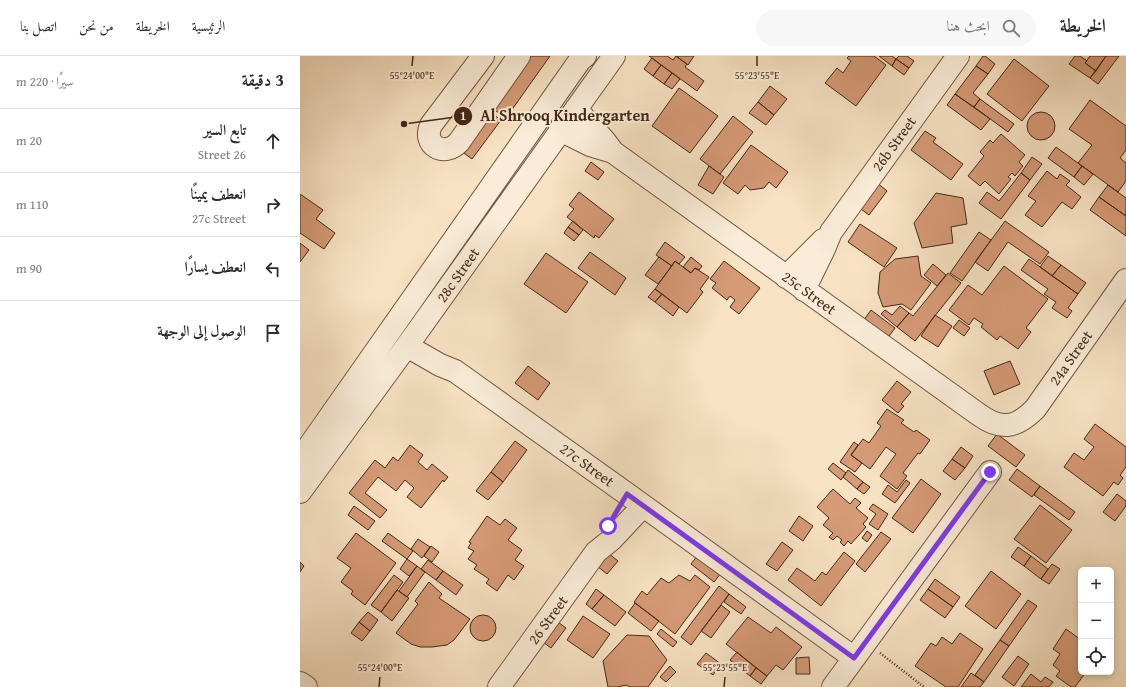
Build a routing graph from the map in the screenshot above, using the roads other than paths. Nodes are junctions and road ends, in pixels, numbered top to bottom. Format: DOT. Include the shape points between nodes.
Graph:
graph roads {
  1 [pos="483,56"];
  2 [pos="519,56"];
  3 [pos="585,56"];
  4 [pos="614,56"];
  5 [pos="958,56"];
  6 [pos="576,109"];
  7 [pos="560,130"];
  8 [pos="613,152"];
  9 [pos="831,232"];
  10 [pos="786,277"];
  11 [pos="1126,280"];
  12 [pos="804,290"];
  13 [pos="412,339"];
  14 [pos="1008,426"];
  15 [pos="990,472"];
  16 [pos="305,485"];
  17 [pos="635,500"];
  18 [pos="860,650"];
  19 [pos="300,683"];
  20 [pos="306,687"];
  21 [pos="499,687"];
  22 [pos="833,687"];
  1 -- 2 [label="street" via="428,130 430,141 439,149 450,149 459,142"];
  3 -- 16 [label="street" via="303,455 300,462"];
  4 -- 6 [label="street, 28c Street"];
  5 -- 9 [label="street, 26b Street"];
  6 -- 7 [label="street, 28c Street"];
  6 -- 8 [label="street, 25c Street"];
  7 -- 8 [label="street, 25c Street" via="590,145"];
  7 -- 13 [label="street, 28c Street"];
  8 -- 10 [label="street, 25c Street"];
  9 -- 10 [label="street, 26b Street"];
  9 -- 12 [label="street, 26b Street"];
  10 -- 12 [label="street, 25c Street"];
  11 -- 14 [label="street, 24a Street" via="1035,409 1028,417"];
  12 -- 14 [label="street, 25c Street" via="987,421"];
  13 -- 16 [label="street, 28c Street"];
  13 -- 17 [label="street, 27c Street" via="440,352 455,371"];
  15 -- 18 [label="street"];
  17 -- 18 [label="street, 27c Street"];
  17 -- 21 [label="street, 26 Street" via="604,535 596,552"];
  18 -- 22 [label="street"];
  19 -- 20 [label="street"];
}
